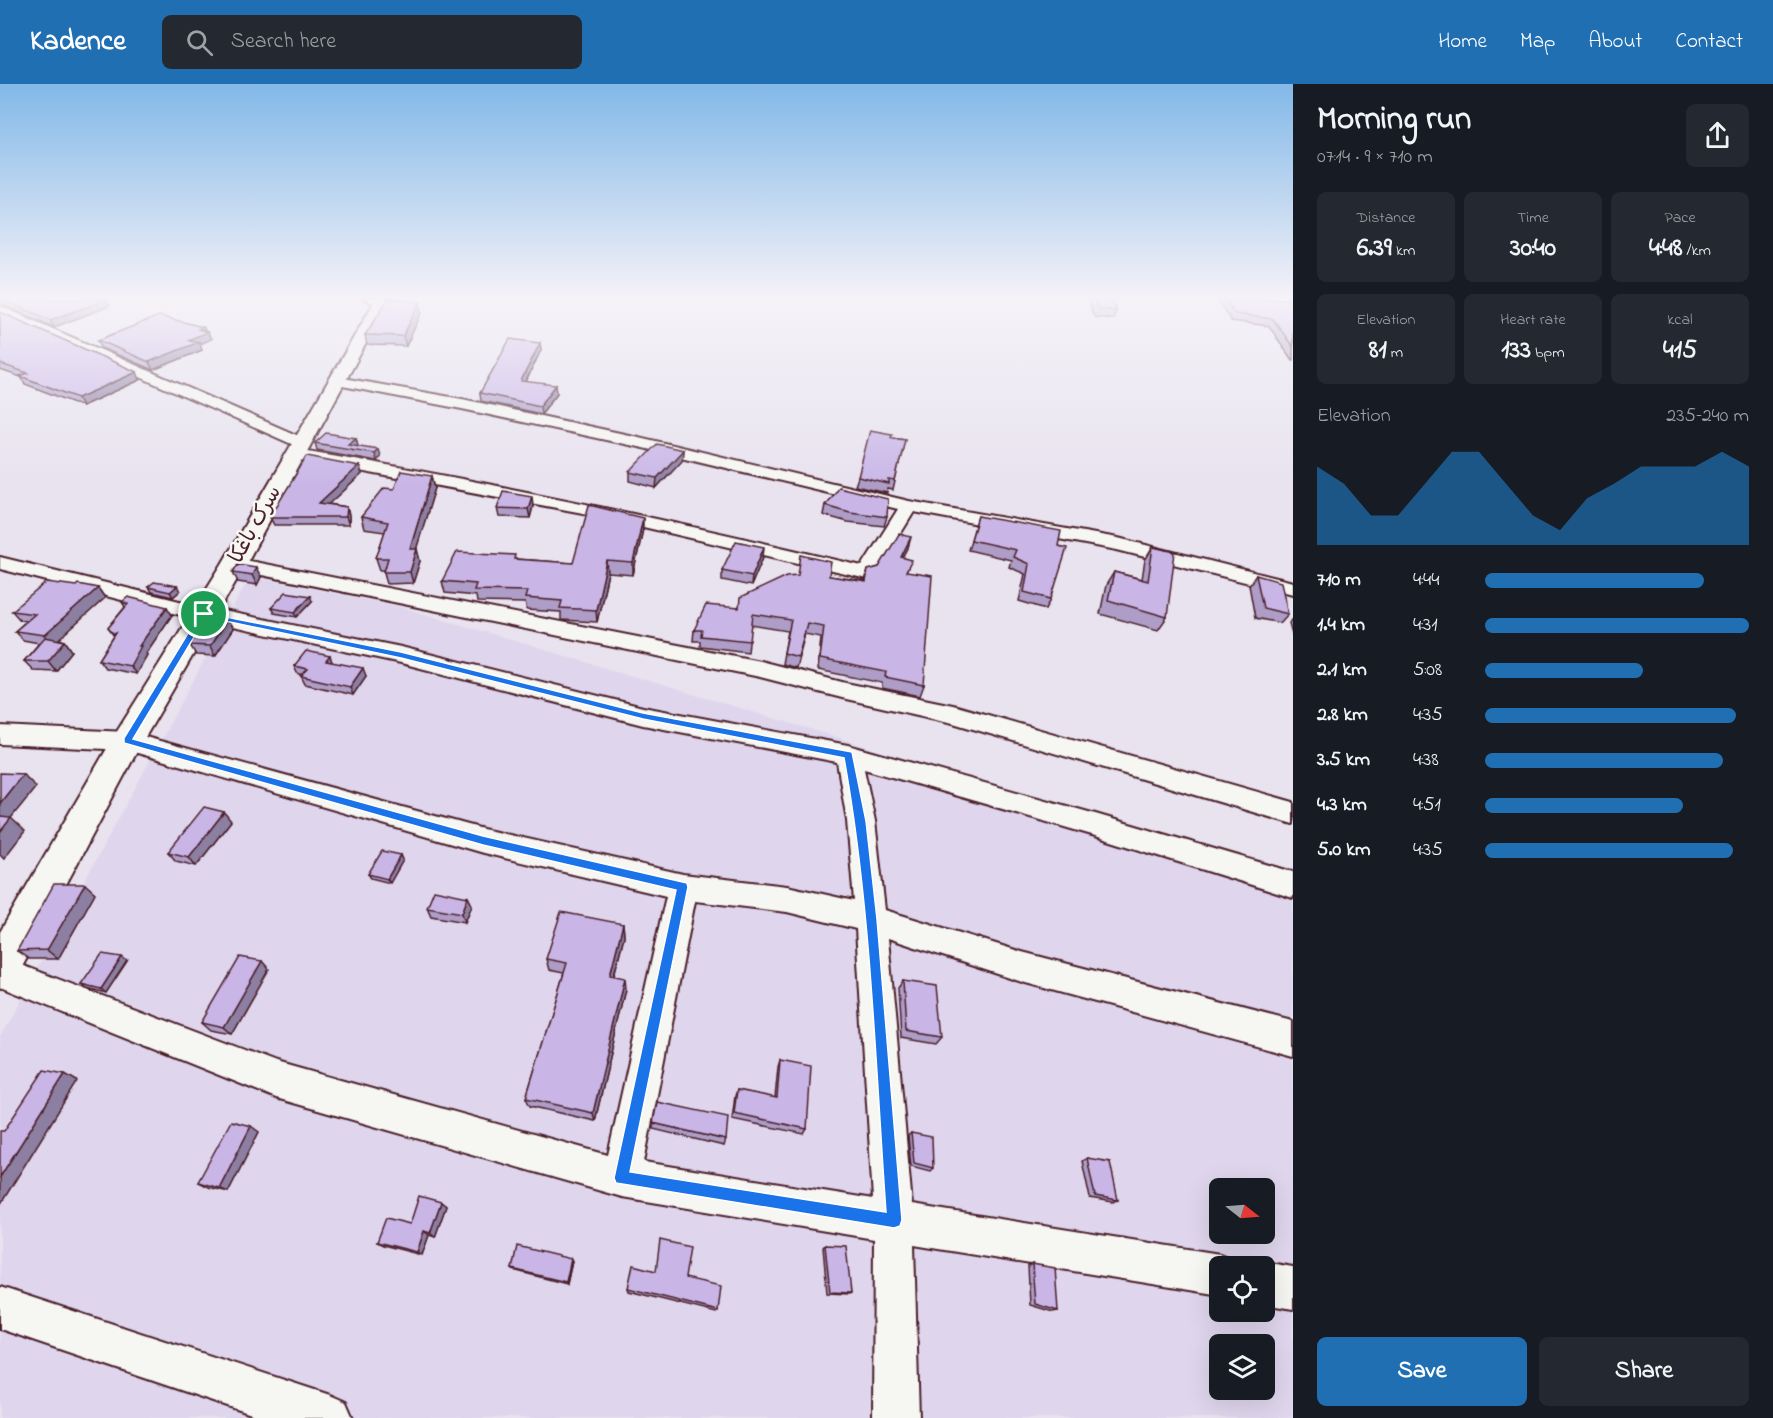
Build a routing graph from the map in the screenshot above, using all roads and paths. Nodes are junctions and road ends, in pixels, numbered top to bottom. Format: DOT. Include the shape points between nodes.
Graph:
graph roads {
  1 [pos="111,361"];
  2 [pos="347,361"];
  3 [pos="337,381"];
  4 [pos="299,448"];
  5 [pos="909,506"];
  6 [pos="0,563"];
  7 [pos="234,564"];
  8 [pos="1293,588"];
  9 [pos="204,614"];
  10 [pos="0,735"];
  11 [pos="127,741"];
  12 [pos="849,755"];
  13 [pos="1293,813"];
  14 [pos="1293,885"];
  15 [pos="683,887"];
  16 [pos="871,919"];
  17 [pos="0,970"];
  18 [pos="1293,1039"];
  19 [pos="622,1178"];
  20 [pos="894,1220"];
  21 [pos="1209,1273"];
  22 [pos="1275,1285"];
  23 [pos="1293,1288"];
  24 [pos="0,1308"];
  25 [pos="330,1418"];
  26 [pos="896,1418"];
  1 -- 4 [label="street"];
  2 -- 3 [label="street, سرک باغکا"];
  3 -- 4 [label="street, سرک باغکا"];
  3 -- 5 [label="street" via="644,442"];
  4 -- 5 [label="street" via="697,532 867,573"];
  4 -- 7 [label="street, سرک باغکا"];
  5 -- 8 [label="street" via="1118,544"];
  6 -- 9 [label="street"];
  7 -- 9 [label="street, سرک باغکا"];
  7 -- 13 [label="street" via="760,669 953,714"];
  9 -- 11 [label="street, سرک باغکا"];
  9 -- 12 [label="street" via="401,655 643,716"];
  10 -- 11 [label="street"];
  11 -- 15 [label="street" via="483,841"];
  11 -- 17 [label="street, سرک باغکا"];
  12 -- 14 [label="street"];
  12 -- 16 [label="street" via="861,821"];
  15 -- 16 [label="street" via="787,899"];
  15 -- 19 [label="street"];
  16 -- 18 [label="street" via="1022,968"];
  16 -- 20 [label="street"];
  17 -- 19 [label="street" via="276,1080"];
  19 -- 20 [label="street"];
  20 -- 21 [label="street"];
  20 -- 26 [label="street"];
  22 -- 23 [label="street"];
  24 -- 25 [label="street"];
}
